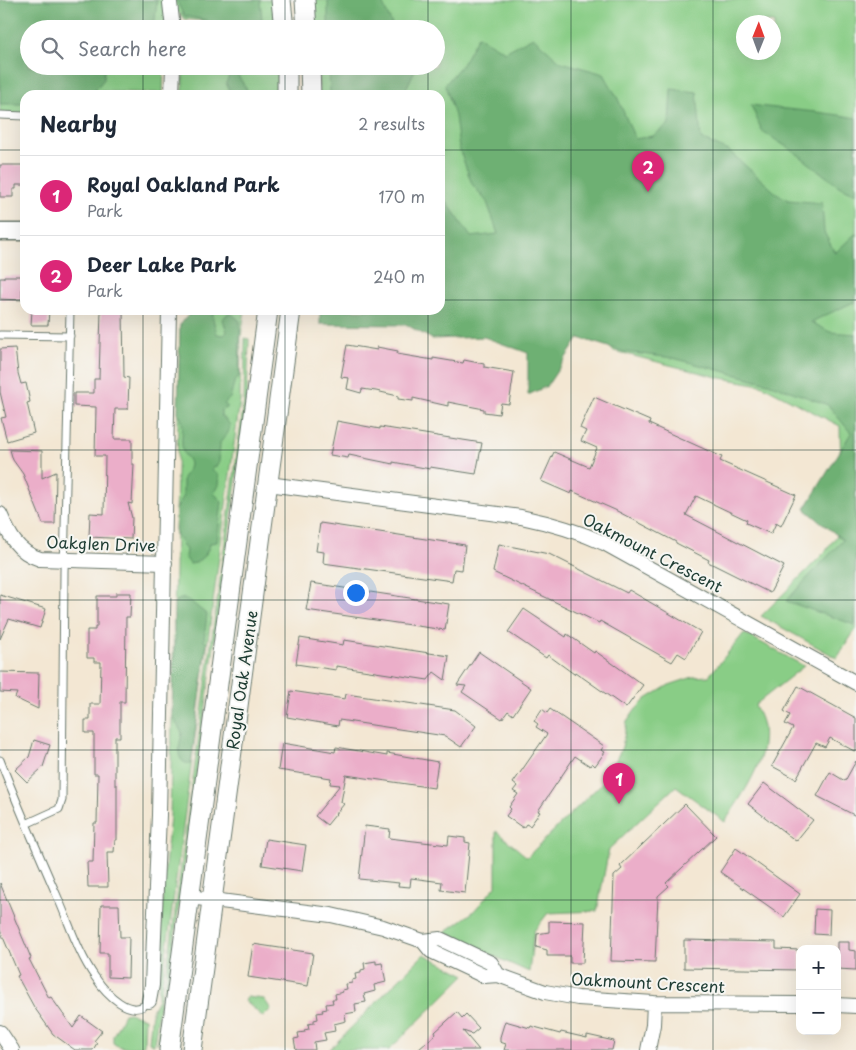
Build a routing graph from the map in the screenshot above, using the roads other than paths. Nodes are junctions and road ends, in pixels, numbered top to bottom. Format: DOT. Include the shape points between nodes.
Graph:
graph roads {
  1 [pos="281,0"];
  2 [pos="305,0"];
  3 [pos="170,3"];
  4 [pos="172,20"];
  5 [pos="283,20"];
  6 [pos="306,20"];
  7 [pos="172,75"];
  8 [pos="287,75"];
  9 [pos="310,75"];
  10 [pos="172,90"];
  11 [pos="287,90"];
  12 [pos="311,90"];
  13 [pos="0,115"];
  14 [pos="20,116"];
  15 [pos="0,232"];
  16 [pos="20,232"];
  17 [pos="70,315"];
  18 [pos="169,315"];
  19 [pos="267,315"];
  20 [pos="290,315"];
  21 [pos="0,335"];
  22 [pos="70,336"];
  23 [pos="268,484"];
  24 [pos="0,514"];
  25 [pos="64,562"];
  26 [pos="165,564"];
  27 [pos="856,683"];
  28 [pos="0,760"];
  29 [pos="26,824"];
  30 [pos="189,898"];
  31 [pos="212,900"];
  32 [pos="149,1000"];
  33 [pos="654,1003"];
  34 [pos="796,1004"];
  35 [pos="841,1005"];
  36 [pos="856,1006"];
  37 [pos="0,1032"];
  38 [pos="12,1050"];
  39 [pos="169,1050"];
  40 [pos="192,1050"];
  41 [pos="648,1050"];
  1 -- 5 [label="main road"];
  2 -- 6 [label="main road"];
  3 -- 4 [label="street"];
  7 -- 10 [label="street"];
  8 -- 11 [label="main road"];
  9 -- 12 [label="main road"];
  13 -- 14 [label="lane"];
  15 -- 16 [label="street"];
  17 -- 22 [label="lane"];
  18 -- 26 [label="street"];
  19 -- 30 [label="main road, Royal Oak Avenue"];
  20 -- 23 [label="main road, Royal Oak Avenue"];
  21 -- 22 [label="lane"];
  22 -- 25 [label="lane"];
  23 -- 27 [label="street, Oakmount Crescent" via="521,517 583,533"];
  23 -- 31 [label="main road, Royal Oak Avenue"];
  24 -- 25 [label="street, Oakglen Drive" via="12,540 25,553 40,560"];
  25 -- 26 [label="street, Oakglen Drive"];
  25 -- 29 [label="lane" via="62,800 59,809"];
  26 -- 32 [label="street" via="159,815"];
  28 -- 29 [label="lane"];
  29 -- 32 [label="lane" via="94,976 125,1006 135,1009"];
  30 -- 31 [label="street, Oakmount Crescent"];
  30 -- 39 [label="main road, Royal Oak Avenue"];
  31 -- 33 [label="street, Oakmount Crescent" via="383,927 423,941 431,951 484,976 498,975 564,996"];
  31 -- 40 [label="main road, Royal Oak Avenue"];
  33 -- 34 [label="street, Oakmount Crescent"];
  33 -- 41 [label="street"];
  35 -- 36 [label="street"];
  37 -- 38 [label="street"];
}
